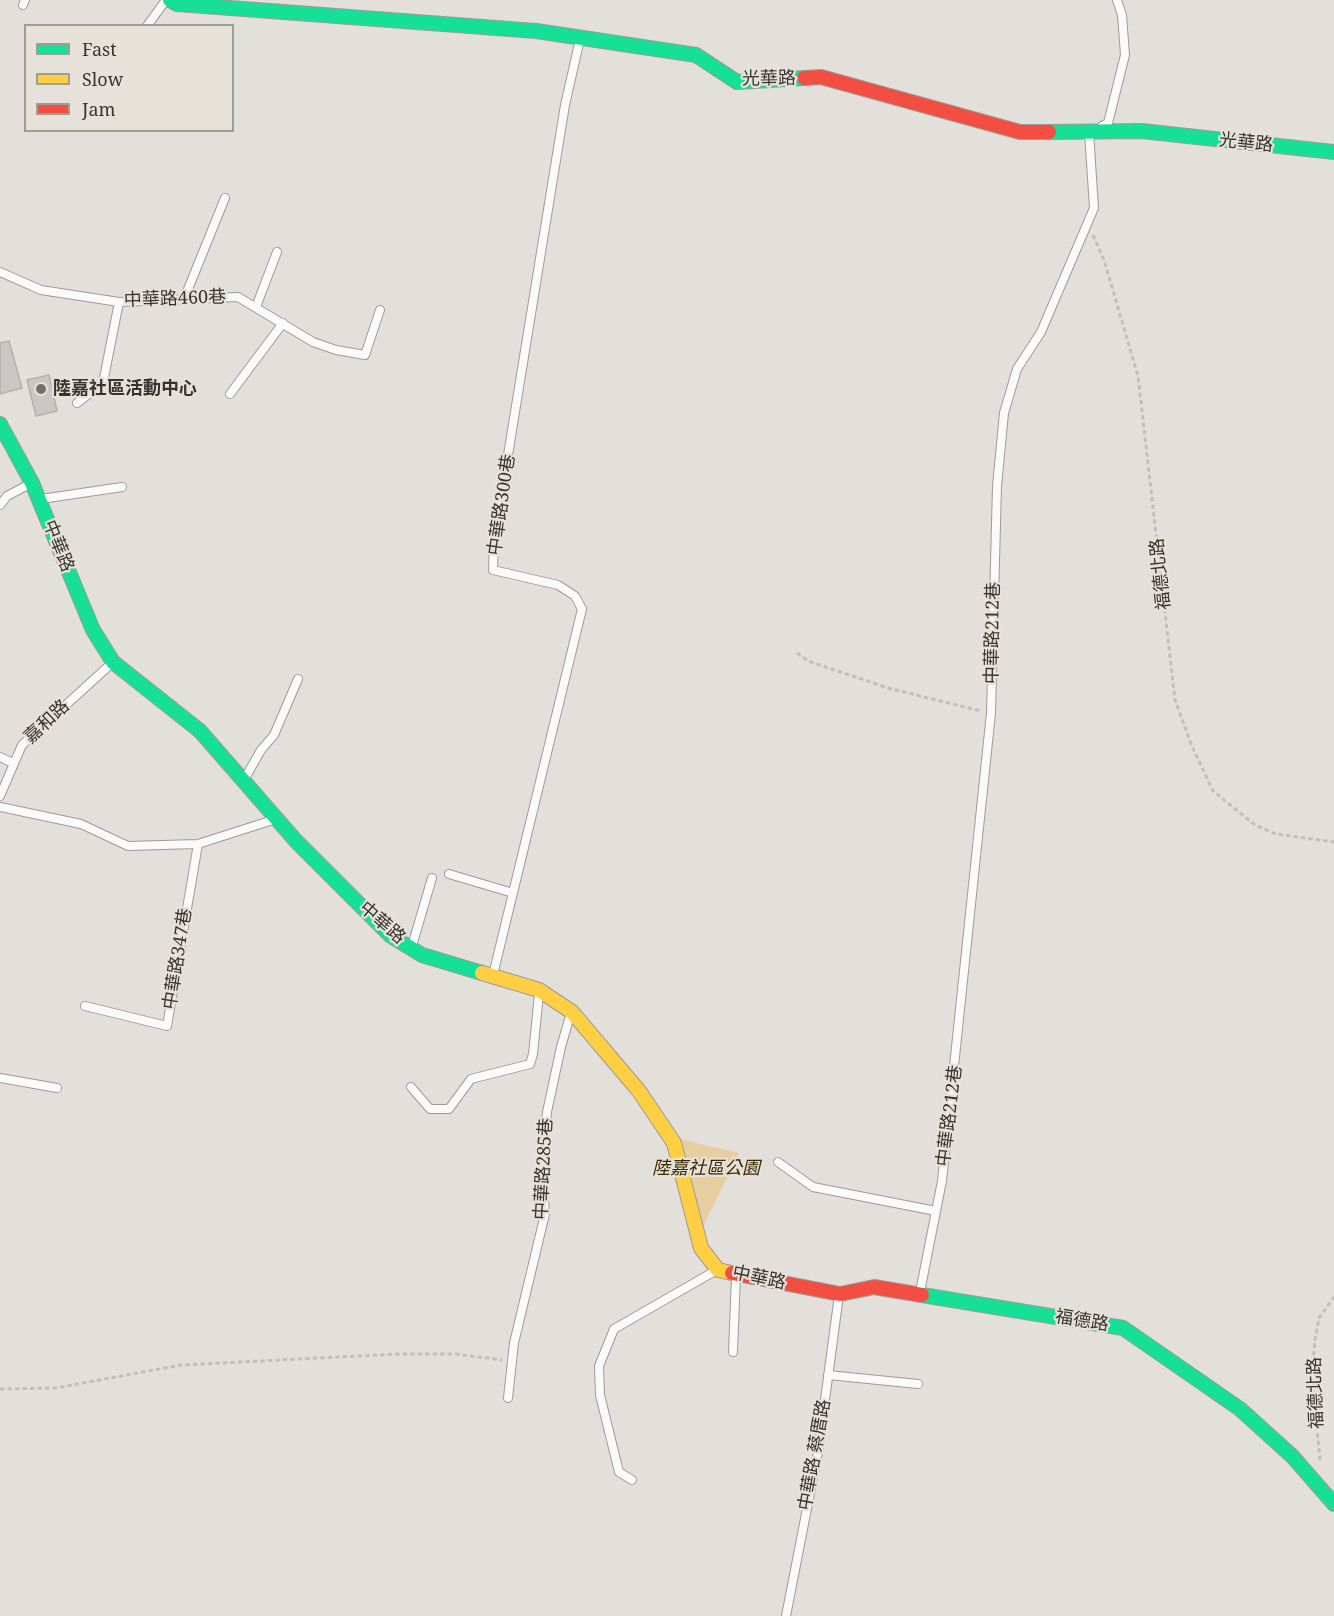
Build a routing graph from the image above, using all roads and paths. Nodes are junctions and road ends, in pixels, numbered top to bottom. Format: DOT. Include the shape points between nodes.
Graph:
graph roads {
  1 [pos="168,0"];
  2 [pos="1117,0"];
  3 [pos="149,24"];
  4 [pos="581,38"];
  5 [pos="1089,132"];
  6 [pos="1334,152"];
  7 [pos="225,198"];
  8 [pos="1088,223"];
  9 [pos="277,252"];
  10 [pos="0,272"];
  11 [pos="184,299"];
  12 [pos="119,302"];
  13 [pos="256,307"];
  14 [pos="380,310"];
  15 [pos="283,323"];
  16 [pos="230,394"];
  17 [pos="77,403"];
  18 [pos="0,424"];
  19 [pos="33,483"];
  20 [pos="122,487"];
  21 [pos="39,499"];
  22 [pos="0,506"];
  23 [pos="797,653"];
  24 [pos="113,662"];
  25 [pos="298,679"];
  26 [pos="991,713"];
  27 [pos="0,757"];
  28 [pos="13,764"];
  29 [pos="244,781"];
  30 [pos="0,796"];
  31 [pos="0,807"];
  32 [pos="279,818"];
  33 [pos="1334,842"];
  34 [pos="198,844"];
  35 [pos="449,874"];
  36 [pos="432,878"];
  37 [pos="513,893"];
  38 [pos="411,948"];
  39 [pos="493,976"];
  40 [pos="539,990"];
  41 [pos="85,1006"];
  42 [pos="572,1012"];
  43 [pos="0,1078"];
  44 [pos="411,1087"];
  45 [pos="57,1088"];
  46 [pos="778,1162"];
  47 [pos="936,1211"];
  48 [pos="718,1270"];
  49 [pos="736,1273"];
  50 [pos="840,1294"];
  51 [pos="919,1296"];
  52 [pos="1334,1297"];
  53 [pos="733,1352"];
  54 [pos="512,1361"];
  55 [pos="828,1375"];
  56 [pos="918,1384"];
  57 [pos="0,1389"];
  58 [pos="508,1398"];
  59 [pos="632,1480"];
  60 [pos="1329,1499"];
  61 [pos="786,1616"];
  1 -- 3 [label="lane"];
  1 -- 4 [label="street, 光華路" via="177,4 536,31"];
  2 -- 5 [label="lane" via="1125,55 1118,89 1108,123"];
  4 -- 5 [label="street, 光華路" via="696,55 737,82 821,77 1020,132"];
  4 -- 37 [label="lane, 中華路300巷" via="565,105 494,541 493,570 558,585 575,596 582,609"];
  5 -- 6 [label="street, 光華路" via="1142,131"];
  5 -- 8 [label="lane, 中華路212巷" via="1094,208"];
  7 -- 11 [label="lane"];
  8 -- 26 [label="lane, 中華路212巷" via="1041,332 1017,369 1004,413 997,486"];
  8 -- 33 [label="path, 福德北路" via="1104,260 1138,376 1175,700 1191,744 1214,791 1256,825 1276,834"];
  9 -- 13 [label="lane"];
  10 -- 12 [label="lane, 中華路460巷" via="41,290"];
  11 -- 12 [label="lane, 中華路460巷"];
  11 -- 13 [label="lane, 中華路460巷" via="238,297"];
  12 -- 17 [label="lane" via="103,383"];
  13 -- 15 [label="lane, 中華路460巷"];
  14 -- 15 [label="lane, 中華路460巷" via="365,355 321,345"];
  15 -- 16 [label="lane"];
  18 -- 19 [label="street, 中華路"];
  19 -- 21 [label="street, 中華路"];
  19 -- 22 [label="lane" via="7,496"];
  20 -- 21 [label="lane"];
  21 -- 24 [label="street, 中華路" via="93,630"];
  23 -- 26 [label="path" via="808,661 888,688"];
  24 -- 28 [label="lane, 嘉和路" via="22,745"];
  24 -- 29 [label="street, 中華路" via="200,731"];
  25 -- 29 [label="lane" via="274,735"];
  26 -- 47 [label="lane, 中華路212巷" via="962,1012"];
  27 -- 28 [label="lane"];
  28 -- 30 [label="lane, 嘉和路"];
  29 -- 32 [label="street, 中華路"];
  31 -- 34 [label="lane" via="81,824 128,846"];
  32 -- 34 [label="lane"];
  32 -- 38 [label="street, 中華路" via="296,841 391,936"];
  34 -- 41 [label="lane, 中華路347巷" via="167,1026"];
  35 -- 37 [label="lane"];
  36 -- 38 [label="lane"];
  37 -- 39 [label="lane, 中華路300巷"];
  38 -- 39 [label="street, 中華路" via="422,955"];
  39 -- 40 [label="street, 中華路"];
  40 -- 42 [label="street, 中華路"];
  40 -- 44 [label="lane" via="530,1064 471,1079 449,1109 430,1109"];
  42 -- 48 [label="street, 中華路" via="639,1091 674,1143 701,1248"];
  42 -- 54 [label="lane, 中華路285巷" via="547,1112 542,1170 544,1214"];
  43 -- 45 [label="lane"];
  46 -- 47 [label="lane" via="813,1187"];
  47 -- 51 [label="lane, 中華路212巷"];
  48 -- 49 [label="street, 中華路"];
  48 -- 59 [label="lane" via="614,1329 599,1366 600,1395 619,1472"];
  49 -- 50 [label="street, 中華路"];
  49 -- 53 [label="lane"];
  50 -- 51 [label="street, 福德路" via="874,1287"];
  50 -- 55 [label="lane, 中華路 蔡厝路"];
  51 -- 60 [label="street, 福德路" via="1123,1328 1240,1409 1292,1456"];
  52 -- 60 [label="path, 福德北路" via="1319,1318 1312,1377"];
  54 -- 57 [label="path" via="455,1354 398,1354 181,1365 56,1388"];
  54 -- 58 [label="lane, 中華路285巷"];
  55 -- 56 [label="lane"];
  55 -- 61 [label="lane, 中華路 蔡厝路" via="818,1452"];
}
